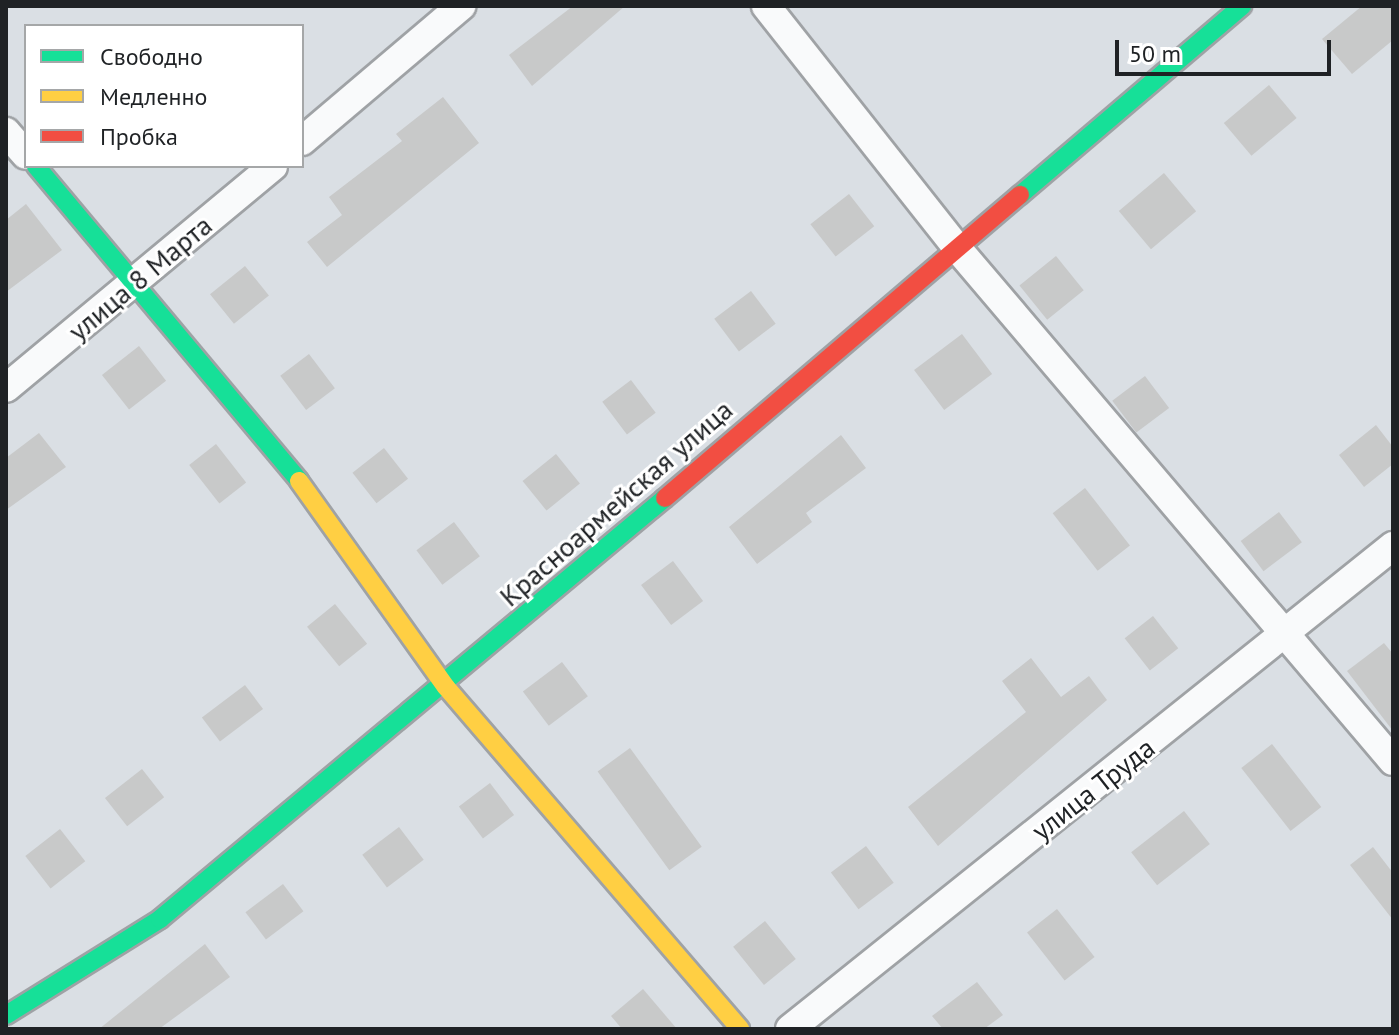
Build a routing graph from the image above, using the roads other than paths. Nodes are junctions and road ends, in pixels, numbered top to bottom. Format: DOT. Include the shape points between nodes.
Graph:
graph roads {
  1 [pos="461,6"];
  2 [pos="766,6"];
  3 [pos="1242,6"];
  4 [pos="6,132"];
  5 [pos="304,139"];
  6 [pos="24,153"];
  7 [pos="38,168"];
  8 [pos="271,168"];
  9 [pos="957,248"];
  10 [pos="137,282"];
  11 [pos="6,388"];
  12 [pos="1393,546"];
  13 [pos="1289,634"];
  14 [pos="446,687"];
  15 [pos="1393,761"];
  16 [pos="6,1015"];
  17 [pos="740,1029"];
  18 [pos="790,1029"];
  1 -- 5 [label="street"];
  2 -- 9 [label="street"];
  3 -- 9 [label="street, Красноармейская улица"];
  4 -- 6 [label="street"];
  7 -- 10 [label="street"];
  8 -- 10 [label="street, улица 8 Марта"];
  9 -- 13 [label="street"];
  9 -- 14 [label="street, Красноармейская улица"];
  10 -- 11 [label="street, улица 8 Марта"];
  10 -- 14 [label="street" via="300,482"];
  12 -- 13 [label="street, улица Труда"];
  13 -- 15 [label="street"];
  13 -- 18 [label="street, улица Труда"];
  14 -- 16 [label="street, Красноармейская улица" via="160,919"];
  14 -- 17 [label="street"];
}
